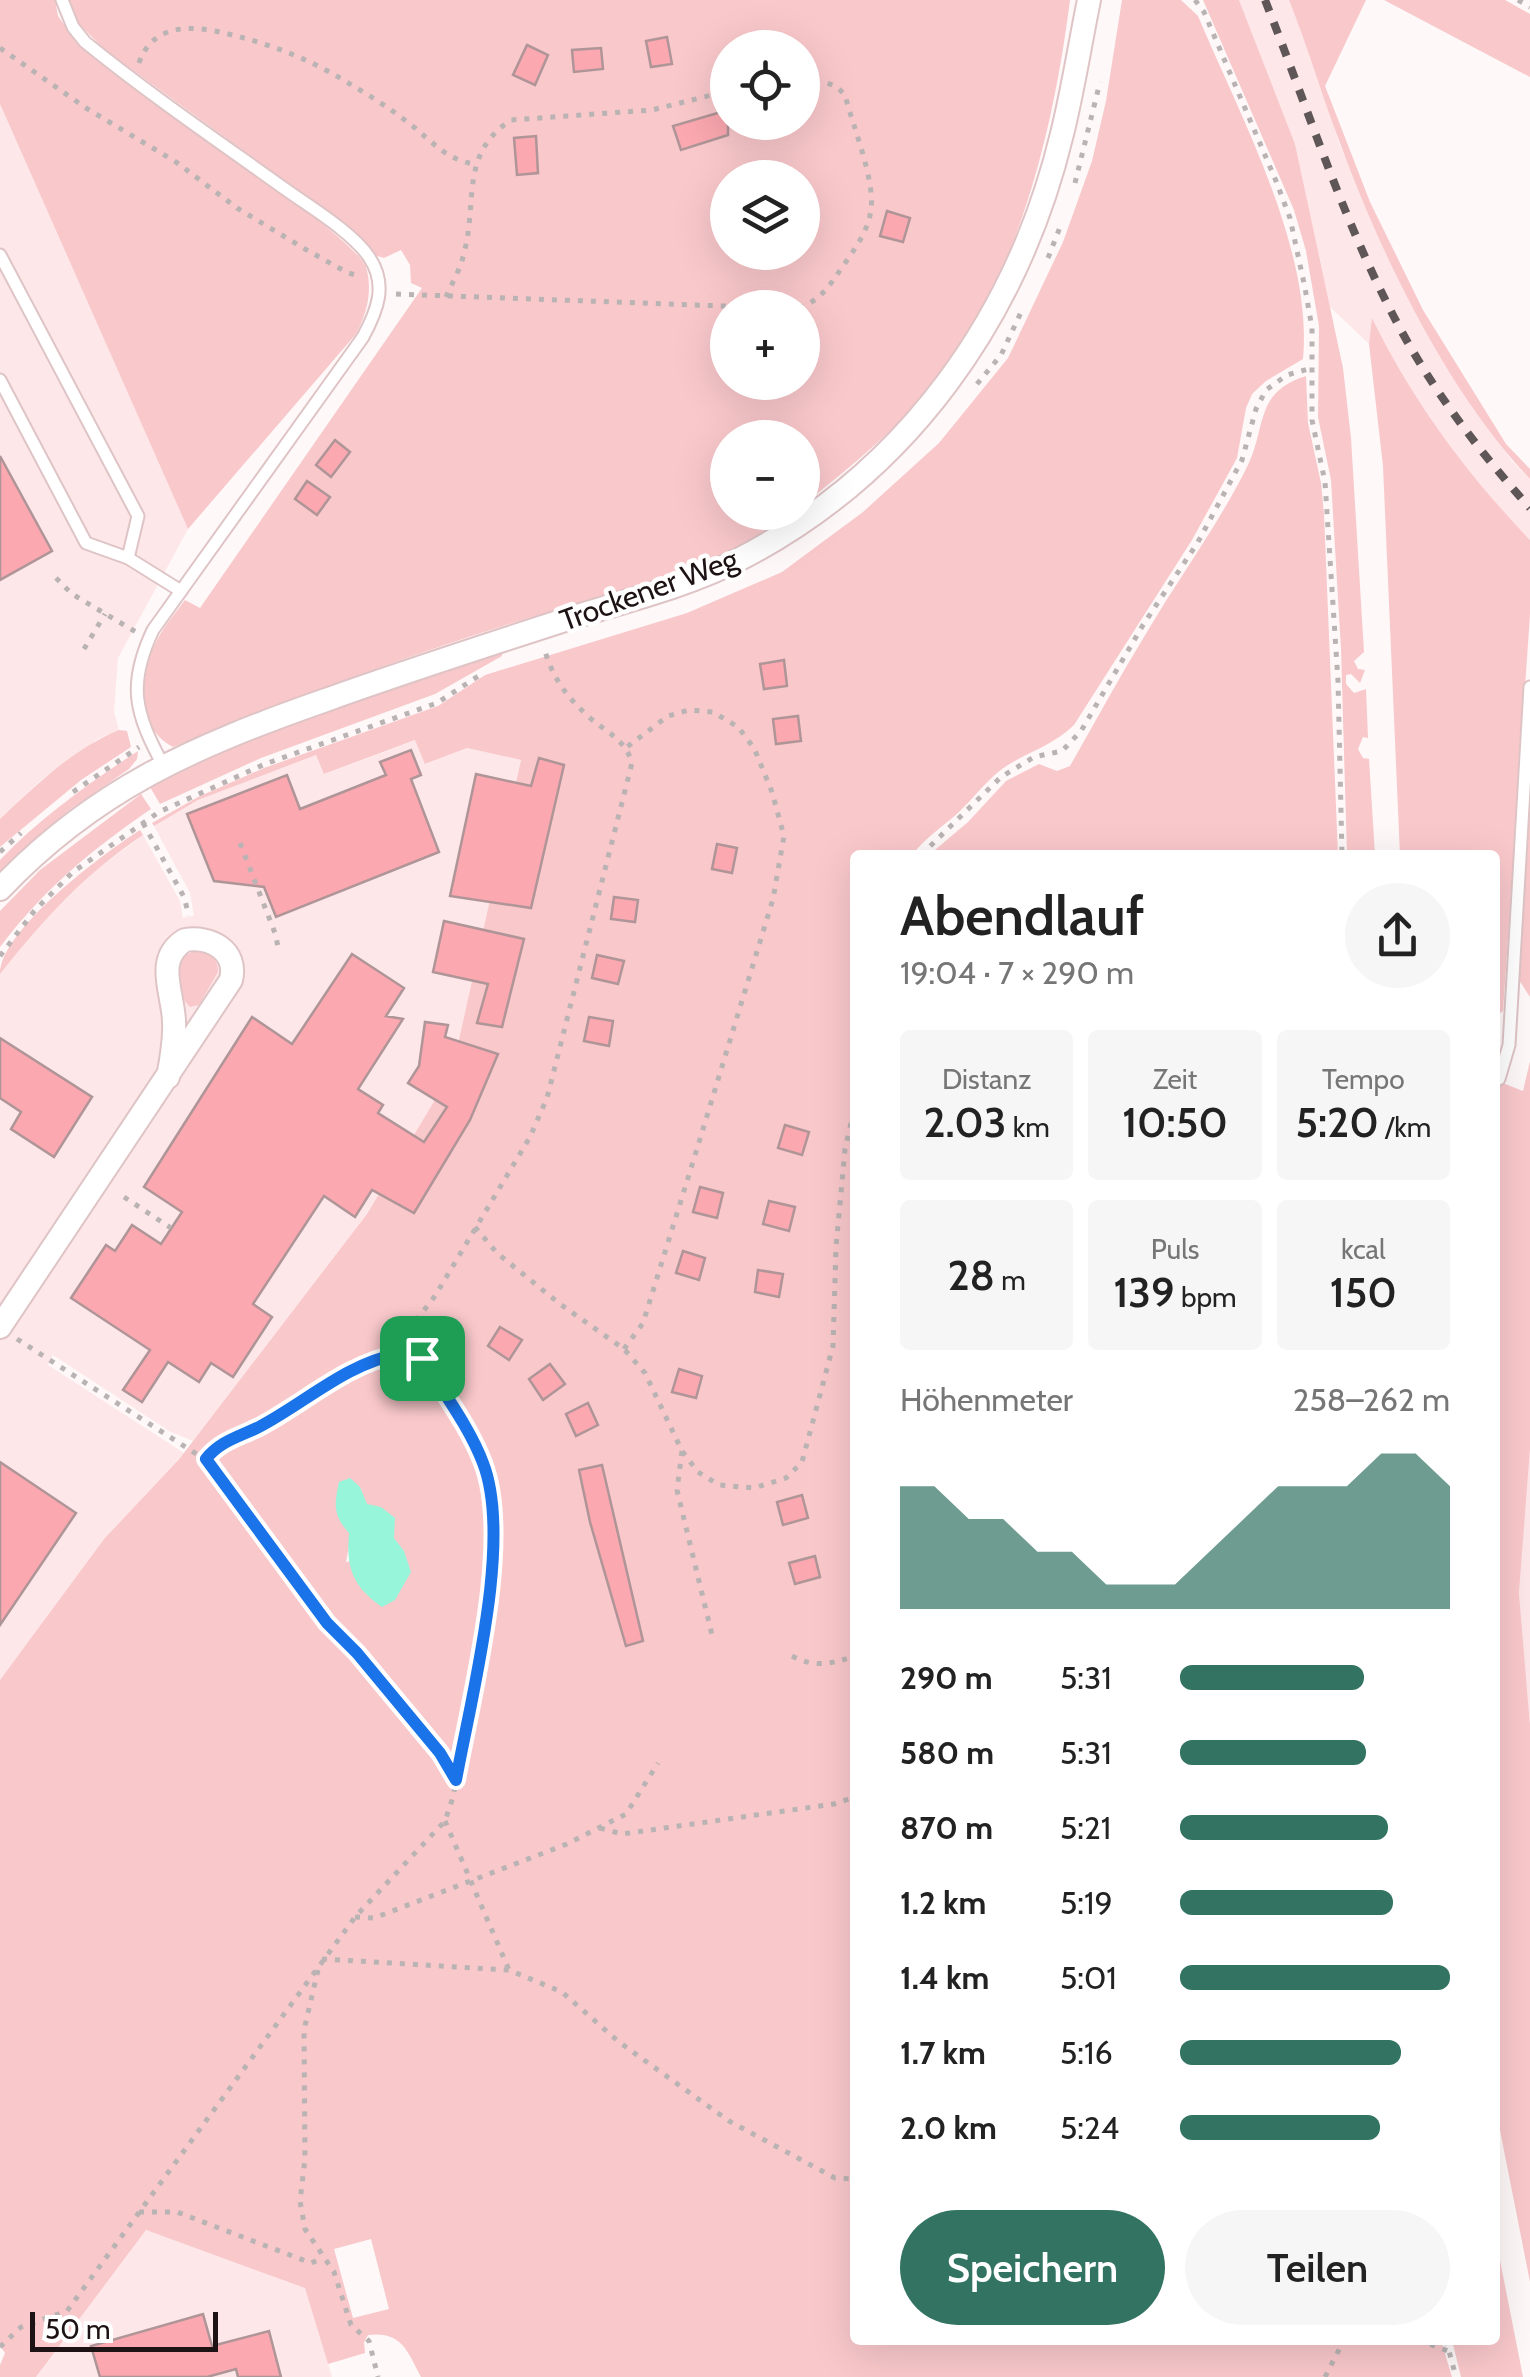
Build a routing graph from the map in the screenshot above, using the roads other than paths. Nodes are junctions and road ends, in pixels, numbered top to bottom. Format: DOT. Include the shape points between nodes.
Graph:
graph roads {
  1 [pos="62,0"];
  2 [pos="1089,0"];
  3 [pos="0,255"];
  4 [pos="0,380"];
  5 [pos="128,558"];
  6 [pos="181,590"];
  7 [pos="1530,687"];
  8 [pos="162,765"];
  9 [pos="0,889"];
  10 [pos="168,1076"];
  11 [pos="1500,1076"];
  12 [pos="7,1332"];
  1 -- 6 [label="lane" via="85,42 321,215 362,250 377,275 380,294 363,337"];
  2 -- 8 [label="street, Trockener Weg" via="1062,136 1016,266 964,364 868,470 737,561 542,639 252,726"];
  3 -- 5 [label="lane" via="138,516"];
  4 -- 5 [label="lane" via="86,543"];
  5 -- 6 [label="lane"];
  6 -- 8 [label="lane" via="148,639 136,679 142,723"];
  7 -- 11 [label="lane" via="1509,1045"];
  8 -- 9 [label="street, Trockener Weg" via="76,819"];
  10 -- 10 [label="street" via="233,972 219,946 193,938 179,944 166,966 175,1043"];
  10 -- 12 [label="street"];
}
